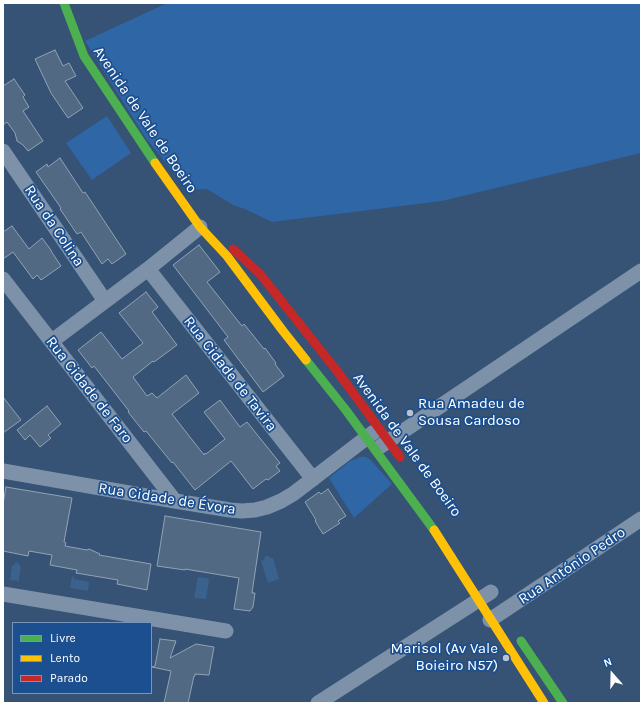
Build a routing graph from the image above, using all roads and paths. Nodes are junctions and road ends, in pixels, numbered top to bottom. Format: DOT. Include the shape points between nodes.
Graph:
graph roads {
  1 [pos="64,3"];
  2 [pos="3,151"];
  3 [pos="200,227"];
  4 [pos="148,269"];
  5 [pos="641,271"];
  6 [pos="3,279"];
  7 [pos="105,301"];
  8 [pos="52,342"];
  9 [pos="378,428"];
  10 [pos="366,438"];
  11 [pos="388,441"];
  12 [pos="376,450"];
  13 [pos="406,466"];
  14 [pos="3,471"];
  15 [pos="313,479"];
  16 [pos="175,501"];
  17 [pos="641,520"];
  18 [pos="3,594"];
  19 [pos="478,601"];
  20 [pos="497,602"];
  21 [pos="490,620"];
  22 [pos="226,631"];
  23 [pos="518,635"];
  24 [pos="318,703"];
  25 [pos="544,703"];
  26 [pos="563,703"];
  1 -- 3 [label="street, Avenida de Vale de Boeiro" via="84,56"];
  2 -- 7 [label="street, Rua da Colina"];
  3 -- 4 [label="street"];
  3 -- 9 [label="street, Avenida de Vale de Boeiro" via="230,246 260,274"];
  3 -- 10 [label="street, Avenida de Vale de Boeiro" via="227,256"];
  4 -- 7 [label="street"];
  4 -- 15 [label="street, Rua Cidade de Tavira"];
  5 -- 11 [label="street"];
  6 -- 8 [label="street, Rua Cidade de Faro"];
  7 -- 8 [label="street"];
  8 -- 16 [label="street, Rua Cidade de Faro"];
  9 -- 10 [label="street, Rua Cidade de Évora"];
  9 -- 11 [label="street, Avenida de Vale de Boeiro"];
  10 -- 12 [label="street, Avenida de Vale de Boeiro"];
  10 -- 15 [label="street, Rua Cidade de Évora"];
  11 -- 12 [label="street"];
  11 -- 13 [label="street, Avenida de Vale de Boeiro"];
  12 -- 19 [label="street, Avenida de Vale de Boeiro" via="430,524"];
  14 -- 16 [label="street, Rua Cidade de Évora"];
  15 -- 16 [label="street, Rua Cidade de Évora" via="281,501 255,510 242,511"];
  17 -- 20 [label="street, Rua António Pedro"];
  18 -- 22 [label="street"];
  19 -- 20 [label="street"];
  19 -- 21 [label="street, Avenida de Vale de Boeiro"];
  19 -- 24 [label="street"];
  20 -- 21 [label="street"];
  21 -- 25 [label="street, Avenida de Vale de Boeiro"];
  23 -- 26 [label="street"];
}
